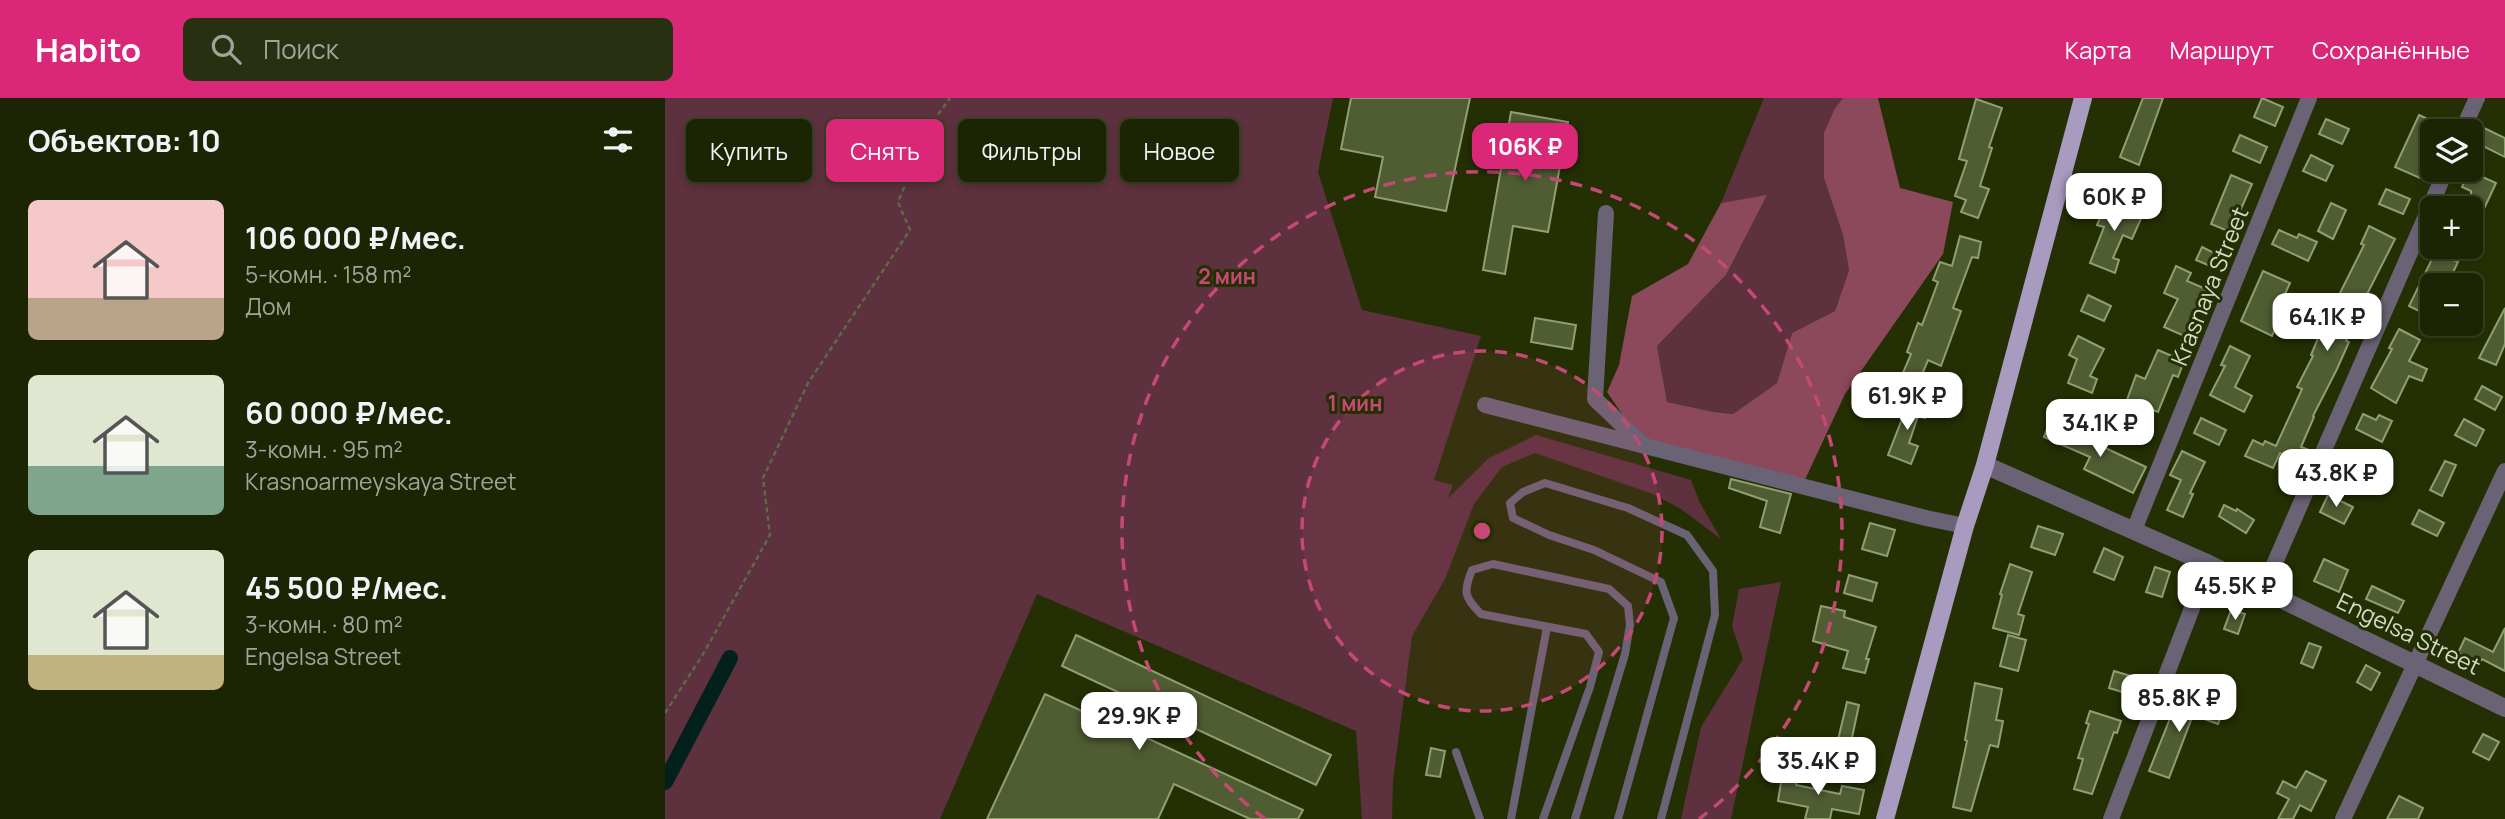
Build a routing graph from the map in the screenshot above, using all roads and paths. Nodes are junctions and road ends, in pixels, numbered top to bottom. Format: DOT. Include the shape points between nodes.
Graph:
graph roads {
  1 [pos="950,98"];
  2 [pos="2083,98"];
  3 [pos="2309,98"];
  4 [pos="2477,98"];
  5 [pos="2467,119"];
  6 [pos="2441,182"];
  7 [pos="1606,213"];
  8 [pos="1485,405"];
  9 [pos="1644,446"];
  10 [pos="1985,465"];
  11 [pos="2505,471"];
  12 [pos="1965,526"];
  13 [pos="2134,530"];
  14 [pos="2210,564"];
  15 [pos="2263,590"];
  16 [pos="1547,627"];
  17 [pos="2417,663"];
  18 [pos="2505,708"];
  19 [pos="665,713"];
  20 [pos="1456,752"];
  21 [pos="1481,819"];
  22 [pos="1511,819"];
  23 [pos="1543,819"];
  24 [pos="1575,819"];
  25 [pos="1618,819"];
  26 [pos="1661,819"];
  27 [pos="1885,819"];
  28 [pos="2111,819"];
  29 [pos="2343,819"];
  1 -- 19 [label="path" via="932,123 898,202 910,230 808,383 763,478 770,536"];
  2 -- 10 [label="main road"];
  3 -- 13 [label="street, Krasnaya Street"];
  4 -- 5 [label="street"];
  6 -- 15 [label="street"];
  7 -- 9 [label="street" via="1595,399"];
  8 -- 9 [label="street"];
  9 -- 12 [label="street"];
  10 -- 12 [label="main road"];
  10 -- 13 [label="street, Engelsa Street"];
  11 -- 17 [label="street"];
  12 -- 27 [label="main road"];
  13 -- 14 [label="street, Engelsa Street"];
  14 -- 15 [label="street, Engelsa Street"];
  14 -- 28 [label="street"];
  15 -- 17 [label="street, Engelsa Street"];
  16 -- 22 [label="lane"];
  16 -- 23 [label="lane" via="1586,634 1599,652"];
  16 -- 24 [label="lane" via="1481,614 1469,602 1465,588 1472,570 1493,564 1609,589 1628,606 1625,654"];
  17 -- 18 [label="street, Engelsa Street"];
  17 -- 29 [label="street"];
  20 -- 21 [label="lane"];
  25 -- 26 [label="lane" via="1674,618 1661,582 1513,518 1510,503 1545,483 1627,508 1687,535 1713,571 1715,615"];
}
